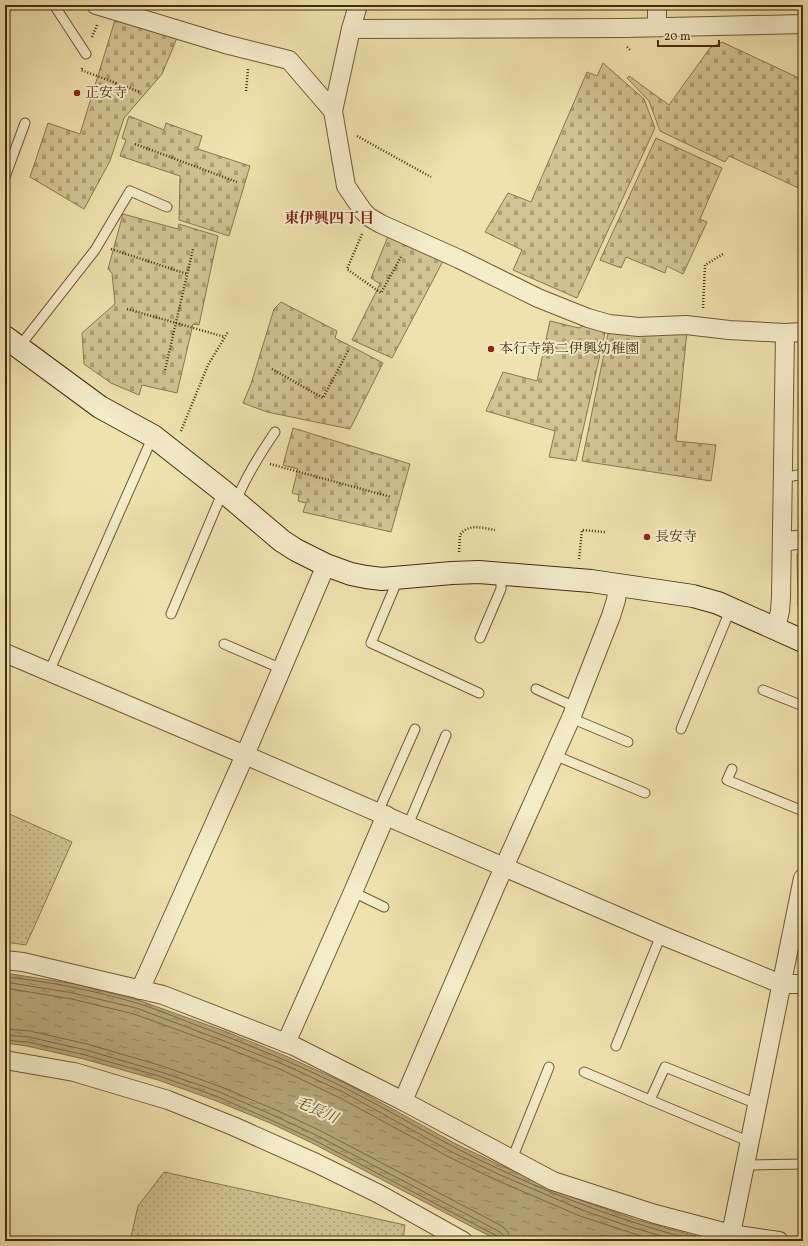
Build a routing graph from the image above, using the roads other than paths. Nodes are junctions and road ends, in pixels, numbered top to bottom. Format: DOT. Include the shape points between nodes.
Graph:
graph roads {
  1 [pos="54,5"];
  2 [pos="358,5"];
  3 [pos="657,5"];
  4 [pos="99,6"];
  5 [pos="803,24"];
  6 [pos="657,27"];
  7 [pos="351,29"];
  8 [pos="86,54"];
  9 [pos="334,117"];
  10 [pos="25,123"];
  11 [pos="5,177"];
  12 [pos="167,207"];
  13 [pos="803,332"];
  14 [pos="785,333"];
  15 [pos="9,342"];
  16 [pos="275,432"];
  17 [pos="153,436"];
  18 [pos="803,474"];
  19 [pos="782,478"];
  20 [pos="229,496"];
  21 [pos="803,539"];
  22 [pos="782,542"];
  23 [pos="326,565"];
  24 [pos="501,574"];
  25 [pos="399,577"];
  26 [pos="618,585"];
  27 [pos="731,608"];
  28 [pos="171,614"];
  29 [pos="776,628"];
  30 [pos="480,638"];
  31 [pos="803,641"];
  32 [pos="224,644"];
  33 [pos="5,653"];
  34 [pos="282,669"];
  35 [pos="49,672"];
  36 [pos="536,689"];
  37 [pos="763,690"];
  38 [pos="479,693"];
  39 [pos="803,706"];
  40 [pos="573,712"];
  41 [pos="415,729"];
  42 [pos="681,729"];
  43 [pos="446,735"];
  44 [pos="628,742"];
  45 [pos="246,755"];
  46 [pos="554,755"];
  47 [pos="732,768"];
  48 [pos="645,793"];
  49 [pos="803,811"];
  50 [pos="382,814"];
  51 [pos="408,825"];
  52 [pos="503,867"];
  53 [pos="803,878"];
  54 [pos="353,892"];
  55 [pos="384,907"];
  56 [pos="661,935"];
  57 [pos="5,960"];
  58 [pos="781,984"];
  59 [pos="803,984"];
  60 [pos="140,990"];
  61 [pos="286,1042"];
  62 [pos="616,1046"];
  63 [pos="5,1060"];
  64 [pos="549,1068"];
  65 [pos="584,1072"];
  66 [pos="650,1100"];
  67 [pos="403,1101"];
  68 [pos="757,1104"];
  69 [pos="750,1142"];
  70 [pos="512,1159"];
  71 [pos="803,1164"];
  72 [pos="746,1165"];
  73 [pos="731,1234"];
  74 [pos="463,1241"];
  75 [pos="779,1241"];
  1 -- 8 [label="lane"];
  2 -- 7 [label="street"];
  3 -- 6 [label="street"];
  4 -- 9 [label="street" via="225,44 289,60"];
  5 -- 6 [label="street"];
  6 -- 7 [label="street"];
  7 -- 9 [label="street"];
  9 -- 14 [label="street" via="346,186 363,212 382,224 538,298 609,324 639,328 686,325"];
  10 -- 11 [label="lane"];
  12 -- 15 [label="lane" via="130,191 95,250"];
  13 -- 14 [label="street"];
  14 -- 19 [label="street"];
  15 -- 17 [label="street" via="100,407"];
  16 -- 20 [label="lane" via="242,486"];
  17 -- 20 [label="street"];
  17 -- 35 [label="lane"];
  18 -- 19 [label="lane"];
  19 -- 22 [label="street"];
  20 -- 23 [label="street" via="282,541"];
  20 -- 28 [label="lane"];
  21 -- 22 [label="street"];
  22 -- 29 [label="street" via="780,611"];
  23 -- 25 [label="street" via="366,577"];
  23 -- 34 [label="street"];
  24 -- 25 [label="street" via="479,572"];
  24 -- 26 [label="street"];
  24 -- 30 [label="lane" via="501,589"];
  25 -- 38 [label="lane" via="371,643"];
  26 -- 27 [label="street" via="693,596"];
  26 -- 40 [label="street" via="611,616"];
  27 -- 29 [label="street"];
  27 -- 42 [label="lane"];
  29 -- 31 [label="street"];
  32 -- 34 [label="lane"];
  33 -- 35 [label="street"];
  34 -- 45 [label="street"];
  35 -- 45 [label="street"];
  36 -- 40 [label="lane"];
  37 -- 39 [label="lane"];
  40 -- 44 [label="lane"];
  40 -- 46 [label="street"];
  41 -- 50 [label="lane"];
  43 -- 51 [label="lane"];
  45 -- 50 [label="street"];
  45 -- 60 [label="street"];
  46 -- 48 [label="lane"];
  46 -- 52 [label="street"];
  47 -- 49 [label="lane" via="727,780"];
  50 -- 51 [label="street"];
  50 -- 54 [label="street"];
  51 -- 52 [label="street"];
  52 -- 56 [label="street"];
  52 -- 67 [label="street"];
  53 -- 58 [label="street"];
  54 -- 55 [label="lane"];
  54 -- 61 [label="street"];
  56 -- 58 [label="street"];
  56 -- 62 [label="lane"];
  57 -- 60 [label="street"];
  58 -- 59 [label="street"];
  58 -- 68 [label="street"];
  60 -- 61 [label="street" via="163,995"];
  61 -- 67 [label="street"];
  63 -- 74 [label="street" via="74,1072 168,1100 316,1162"];
  64 -- 70 [label="lane"];
  65 -- 66 [label="lane"];
  66 -- 68 [label="lane" via="664,1067"];
  66 -- 69 [label="lane"];
  67 -- 70 [label="street"];
  68 -- 69 [label="street"];
  69 -- 72 [label="street"];
  70 -- 73 [label="street" via="553,1181 655,1214"];
  71 -- 72 [label="lane"];
  72 -- 73 [label="street"];
  73 -- 75 [label="street"];
}
